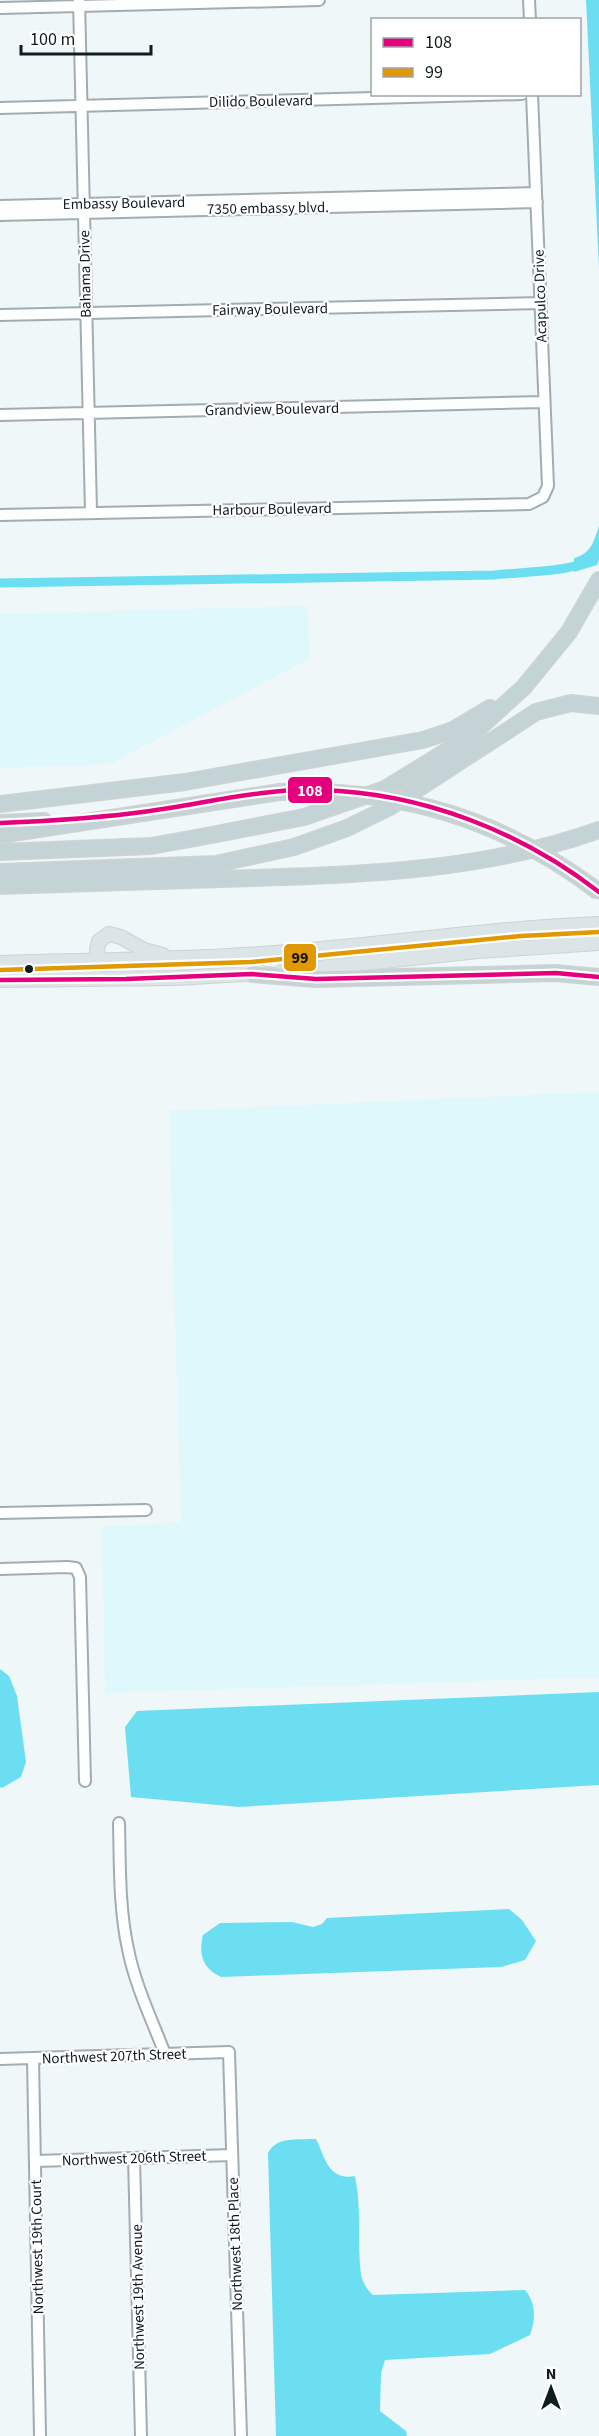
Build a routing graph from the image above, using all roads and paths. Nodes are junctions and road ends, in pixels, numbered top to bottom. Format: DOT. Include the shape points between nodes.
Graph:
graph roads {
  1 [pos="319,0"];
  2 [pos="529,0"];
  3 [pos="79,3"];
  4 [pos="0,8"];
  5 [pos="530,18"];
  6 [pos="442,96"];
  7 [pos="532,96"];
  8 [pos="81,105"];
  9 [pos="0,108"];
  10 [pos="537,198"];
  11 [pos="0,206"];
  12 [pos="84,209"];
  13 [pos="0,215"];
  14 [pos="541,303"];
  15 [pos="86,313"];
  16 [pos="0,315"];
  17 [pos="544,402"];
  18 [pos="87,413"];
  19 [pos="0,416"];
  20 [pos="543,497"];
  21 [pos="91,512"];
  22 [pos="0,515"];
  23 [pos="596,585"];
  24 [pos="599,706"];
  25 [pos="0,804"];
  26 [pos="125,815"];
  27 [pos="0,823"];
  28 [pos="599,830"];
  29 [pos="0,835"];
  30 [pos="0,852"];
  31 [pos="0,872"];
  32 [pos="0,886"];
  33 [pos="599,892"];
  34 [pos="599,924"];
  35 [pos="599,943"];
  36 [pos="174,959"];
  37 [pos="99,961"];
  38 [pos="0,963"];
  39 [pos="252,974"];
  40 [pos="599,977"];
  41 [pos="0,980"];
  42 [pos="146,1510"];
  43 [pos="0,1513"];
  44 [pos="0,1569"];
  45 [pos="85,1781"];
  46 [pos="119,1823"];
  47 [pos="229,2052"];
  48 [pos="165,2054"];
  49 [pos="33,2059"];
  50 [pos="0,2060"];
  51 [pos="232,2155"];
  52 [pos="134,2158"];
  53 [pos="36,2161"];
  54 [pos="40,2436"];
  55 [pos="141,2436"];
  56 [pos="241,2436"];
  1 -- 3 [label="street"];
  2 -- 5 [label="street"];
  3 -- 4 [label="street"];
  3 -- 8 [label="street, Bahama Drive"];
  6 -- 8 [label="street, Dilido Boulevard"];
  7 -- 10 [label="street, Acapulco Drive"];
  8 -- 9 [label="street, Dilido Boulevard"];
  8 -- 12 [label="street, Bahama Drive"];
  10 -- 12 [label="street, Embassy Boulevard"];
  10 -- 14 [label="street, Acapulco Drive"];
  11 -- 12 [label="street, Embassy Boulevard"];
  12 -- 13 [label="street"];
  12 -- 15 [label="street, Bahama Drive"];
  14 -- 15 [label="street, Fairway Boulevard"];
  14 -- 17 [label="street, Acapulco Drive"];
  15 -- 16 [label="street, Fairway Boulevard"];
  15 -- 18 [label="street, Bahama Drive"];
  17 -- 18 [label="street, Grandview Boulevard"];
  17 -- 20 [label="street, Acapulco Drive" via="548,486"];
  18 -- 19 [label="street, Grandview Boulevard"];
  18 -- 21 [label="street, Bahama Drive"];
  20 -- 21 [label="street, Harbour Boulevard" via="530,504"];
  21 -- 22 [label="street, Harbour Boulevard"];
  23 -- 25 [label="highway" via="523,678 480,716 453,730 347,755 185,782"];
  23 -- 30 [label="highway" via="569,632 524,687 468,738 385,789 304,817 191,839 129,847"];
  24 -- 31 [label="highway" via="571,703 536,712 390,807 294,848 195,865"];
  26 -- 27 [label="highway"];
  26 -- 29 [label="highway"];
  26 -- 33 [label="highway, bridge" via="280,792 321,790 396,799 452,814 526,844 568,868"];
  28 -- 32 [label="highway" via="501,858 380,873"];
  34 -- 36 [label="main road"];
  35 -- 39 [label="main road"];
  36 -- 37 [label="main road"];
  36 -- 37 [label="main road" via="109,934 99,940"];
  37 -- 38 [label="main road"];
  39 -- 40 [label="highway" via="316,979 556,973"];
  39 -- 41 [label="main road"];
  42 -- 43 [label="street"];
  44 -- 45 [label="street" via="67,1567 76,1568 80,1577"];
  46 -- 48 [label="street" via="121,1901 128,1950"];
  47 -- 48 [label="street, Northwest 207th Street"];
  47 -- 51 [label="street, Northwest 18th Place"];
  48 -- 49 [label="street, Northwest 207th Street"];
  49 -- 50 [label="street, Northwest 207th Street"];
  49 -- 53 [label="street, Northwest 19th Court"];
  51 -- 52 [label="street, Northwest 206th Street"];
  51 -- 56 [label="street, Northwest 18th Place"];
  52 -- 53 [label="street, Northwest 206th Street"];
  52 -- 55 [label="street, Northwest 19th Avenue"];
  53 -- 54 [label="street, Northwest 19th Court"];
}
